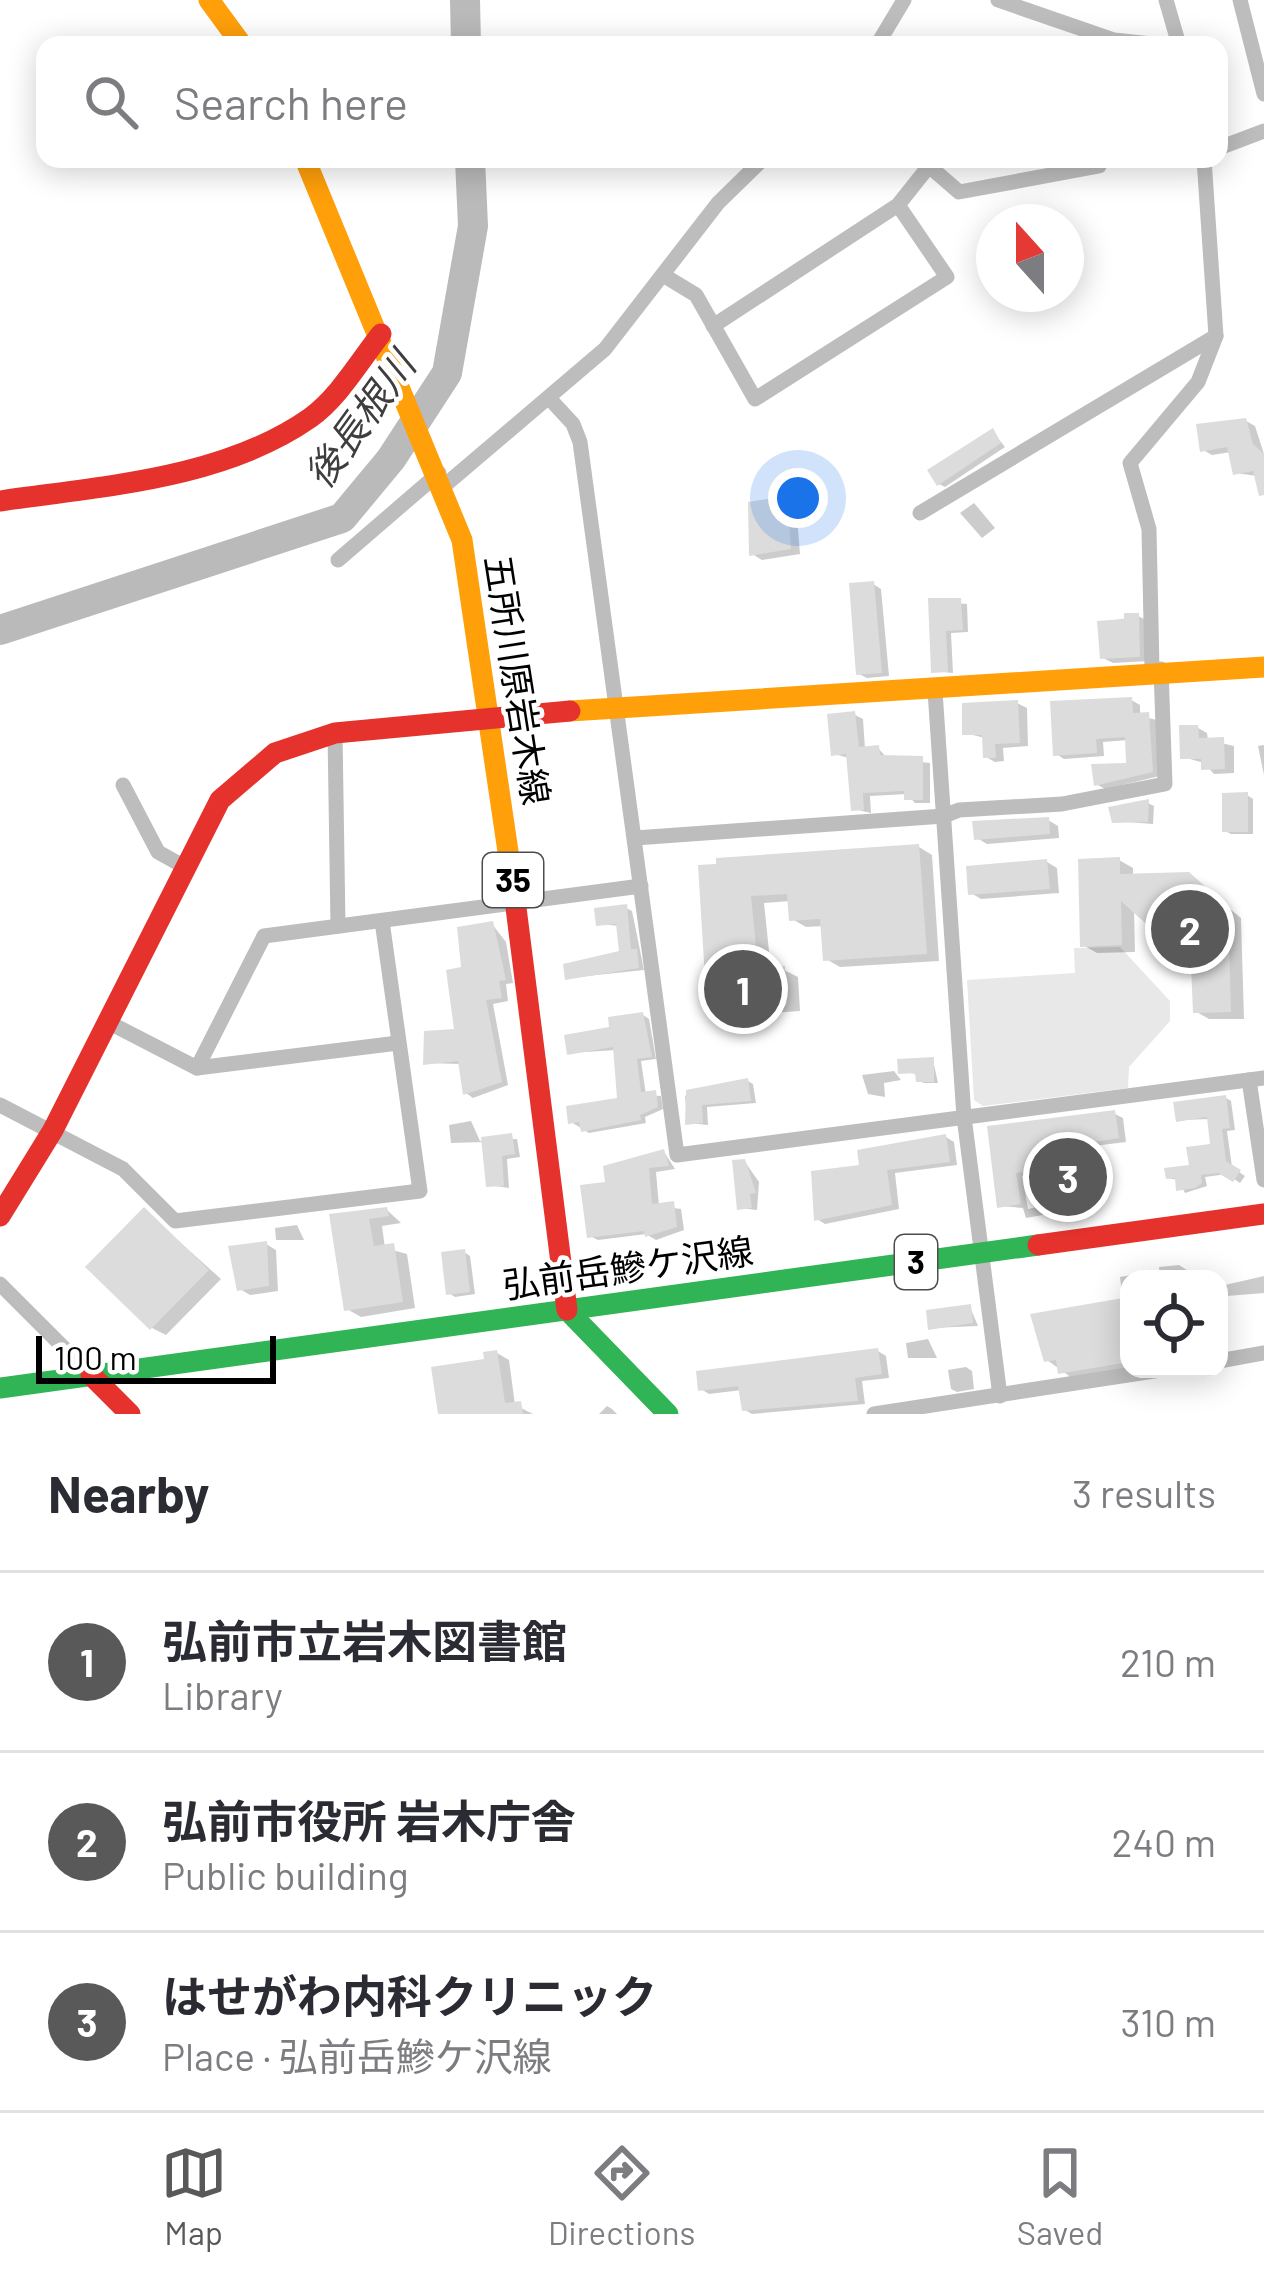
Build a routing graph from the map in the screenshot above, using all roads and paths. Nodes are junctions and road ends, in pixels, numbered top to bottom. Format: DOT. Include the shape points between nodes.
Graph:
graph roads {
  1 [pos="209,0"];
  2 [pos="998,0"];
  3 [pos="1166,0"];
  4 [pos="1240,0"];
  5 [pos="900,2"];
  6 [pos="235,36"];
  7 [pos="882,36"];
  8 [pos="1097,36"];
  9 [pos="1176,36"];
  10 [pos="1264,94"];
  11 [pos="1264,131"];
  12 [pos="1228,145"];
  13 [pos="309,168"];
  14 [pos="754,168"];
  15 [pos="922,168"];
  16 [pos="931,168"];
  17 [pos="1088,168"];
  18 [pos="1205,168"];
  19 [pos="898,206"];
  20 [pos="663,275"];
  21 [pos="713,326"];
  22 [pos="381,334"];
  23 [pos="1216,336"];
  24 [pos="549,398"];
  25 [pos="438,471"];
  26 [pos="0,501"];
  27 [pos="920,513"];
  28 [pos="338,560"];
  29 [pos="1264,667"];
  30 [pos="1156,670"];
  31 [pos="935,691"];
  32 [pos="618,707"];
  33 [pos="490,718"];
  34 [pos="335,733"];
  35 [pos="123,785"];
  36 [pos="944,816"];
  37 [pos="635,838"];
  38 [pos="183,866"];
  39 [pos="641,886"];
  40 [pos="516,903"];
  41 [pos="382,921"];
  42 [pos="338,926"];
  43 [pos="106,1021"];
  44 [pos="398,1043"];
  45 [pos="197,1068"];
  46 [pos="1257,1079"];
  47 [pos="0,1105"];
  48 [pos="964,1117"];
  49 [pos="52,1130"];
  50 [pos="1264,1180"];
  51 [pos="1264,1214"];
  52 [pos="0,1216"];
  53 [pos="980,1253"];
  54 [pos="0,1284"];
  55 [pos="567,1310"];
  56 [pos="1264,1353"];
  57 [pos="1228,1359"];
  58 [pos="91,1375"];
  59 [pos="1120,1377"];
  60 [pos="0,1388"];
  61 [pos="1000,1396"];
  62 [pos="130,1414"];
  63 [pos="668,1414"];
  64 [pos="874,1414"];
  1 -- 6 [label="main road"];
  2 -- 8 [label="street"];
  3 -- 9 [label="street"];
  4 -- 10 [label="street"];
  5 -- 7 [label="street"];
  11 -- 12 [label="street"];
  13 -- 22 [label="main road, 五所川原岩木線 / 35"];
  14 -- 20 [label="street"];
  15 -- 19 [label="street"];
  16 -- 17 [label="street" via="959,192"];
  18 -- 23 [label="street"];
  19 -- 21 [label="street"];
  19 -- 21 [label="street" via="947,277 755,399"];
  20 -- 21 [label="street" via="695,295"];
  20 -- 24 [label="street" via="605,349"];
  22 -- 25 [label="main road, 五所川原岩木線 / 35"];
  22 -- 26 [label="main road" via="292,430 222,456"];
  23 -- 27 [label="street"];
  23 -- 30 [label="street" via="1198,382 1130,463 1149,529"];
  24 -- 25 [label="street"];
  24 -- 32 [label="street" via="580,442"];
  25 -- 28 [label="street"];
  25 -- 33 [label="main road, 五所川原岩木線 / 35" via="462,540"];
  29 -- 30 [label="main road"];
  30 -- 31 [label="main road"];
  30 -- 36 [label="street" via="1165,784"];
  31 -- 32 [label="main road"];
  31 -- 36 [label="street"];
  32 -- 33 [label="main road"];
  32 -- 37 [label="street"];
  33 -- 34 [label="main road"];
  33 -- 40 [label="main road, 五所川原岩木線 / 35"];
  34 -- 38 [label="main road" via="254,765 220,800"];
  34 -- 42 [label="street"];
  35 -- 38 [label="street" via="158,852"];
  36 -- 37 [label="street"];
  36 -- 48 [label="street"];
  37 -- 39 [label="street"];
  38 -- 43 [label="main road"];
  39 -- 40 [label="street"];
  39 -- 48 [label="street" via="677,1155"];
  40 -- 41 [label="street"];
  40 -- 55 [label="main road, 五所川原岩木線 / 35"];
  41 -- 42 [label="street"];
  41 -- 44 [label="street"];
  42 -- 45 [label="street" via="257,941"];
  43 -- 45 [label="street"];
  43 -- 49 [label="main road"];
  44 -- 45 [label="street"];
  44 -- 49 [label="street" via="419,1191 175,1221 123,1169"];
  46 -- 48 [label="street"];
  46 -- 50 [label="street"];
  47 -- 49 [label="street"];
  48 -- 53 [label="street"];
  49 -- 52 [label="main road"];
  51 -- 53 [label="main road, 弘前岳鰺ケ沢線 / 3"];
  53 -- 55 [label="main road, 弘前岳鰺ケ沢線 / 3"];
  53 -- 61 [label="street"];
  54 -- 58 [label="street"];
  55 -- 58 [label="main road, 弘前岳鰺ケ沢線 / 3"];
  55 -- 63 [label="main road"];
  56 -- 57 [label="street"];
  58 -- 60 [label="main road, 弘前岳鰺ケ沢線 / 3"];
  58 -- 62 [label="main road"];
  59 -- 61 [label="street"];
  61 -- 64 [label="street"];
}
